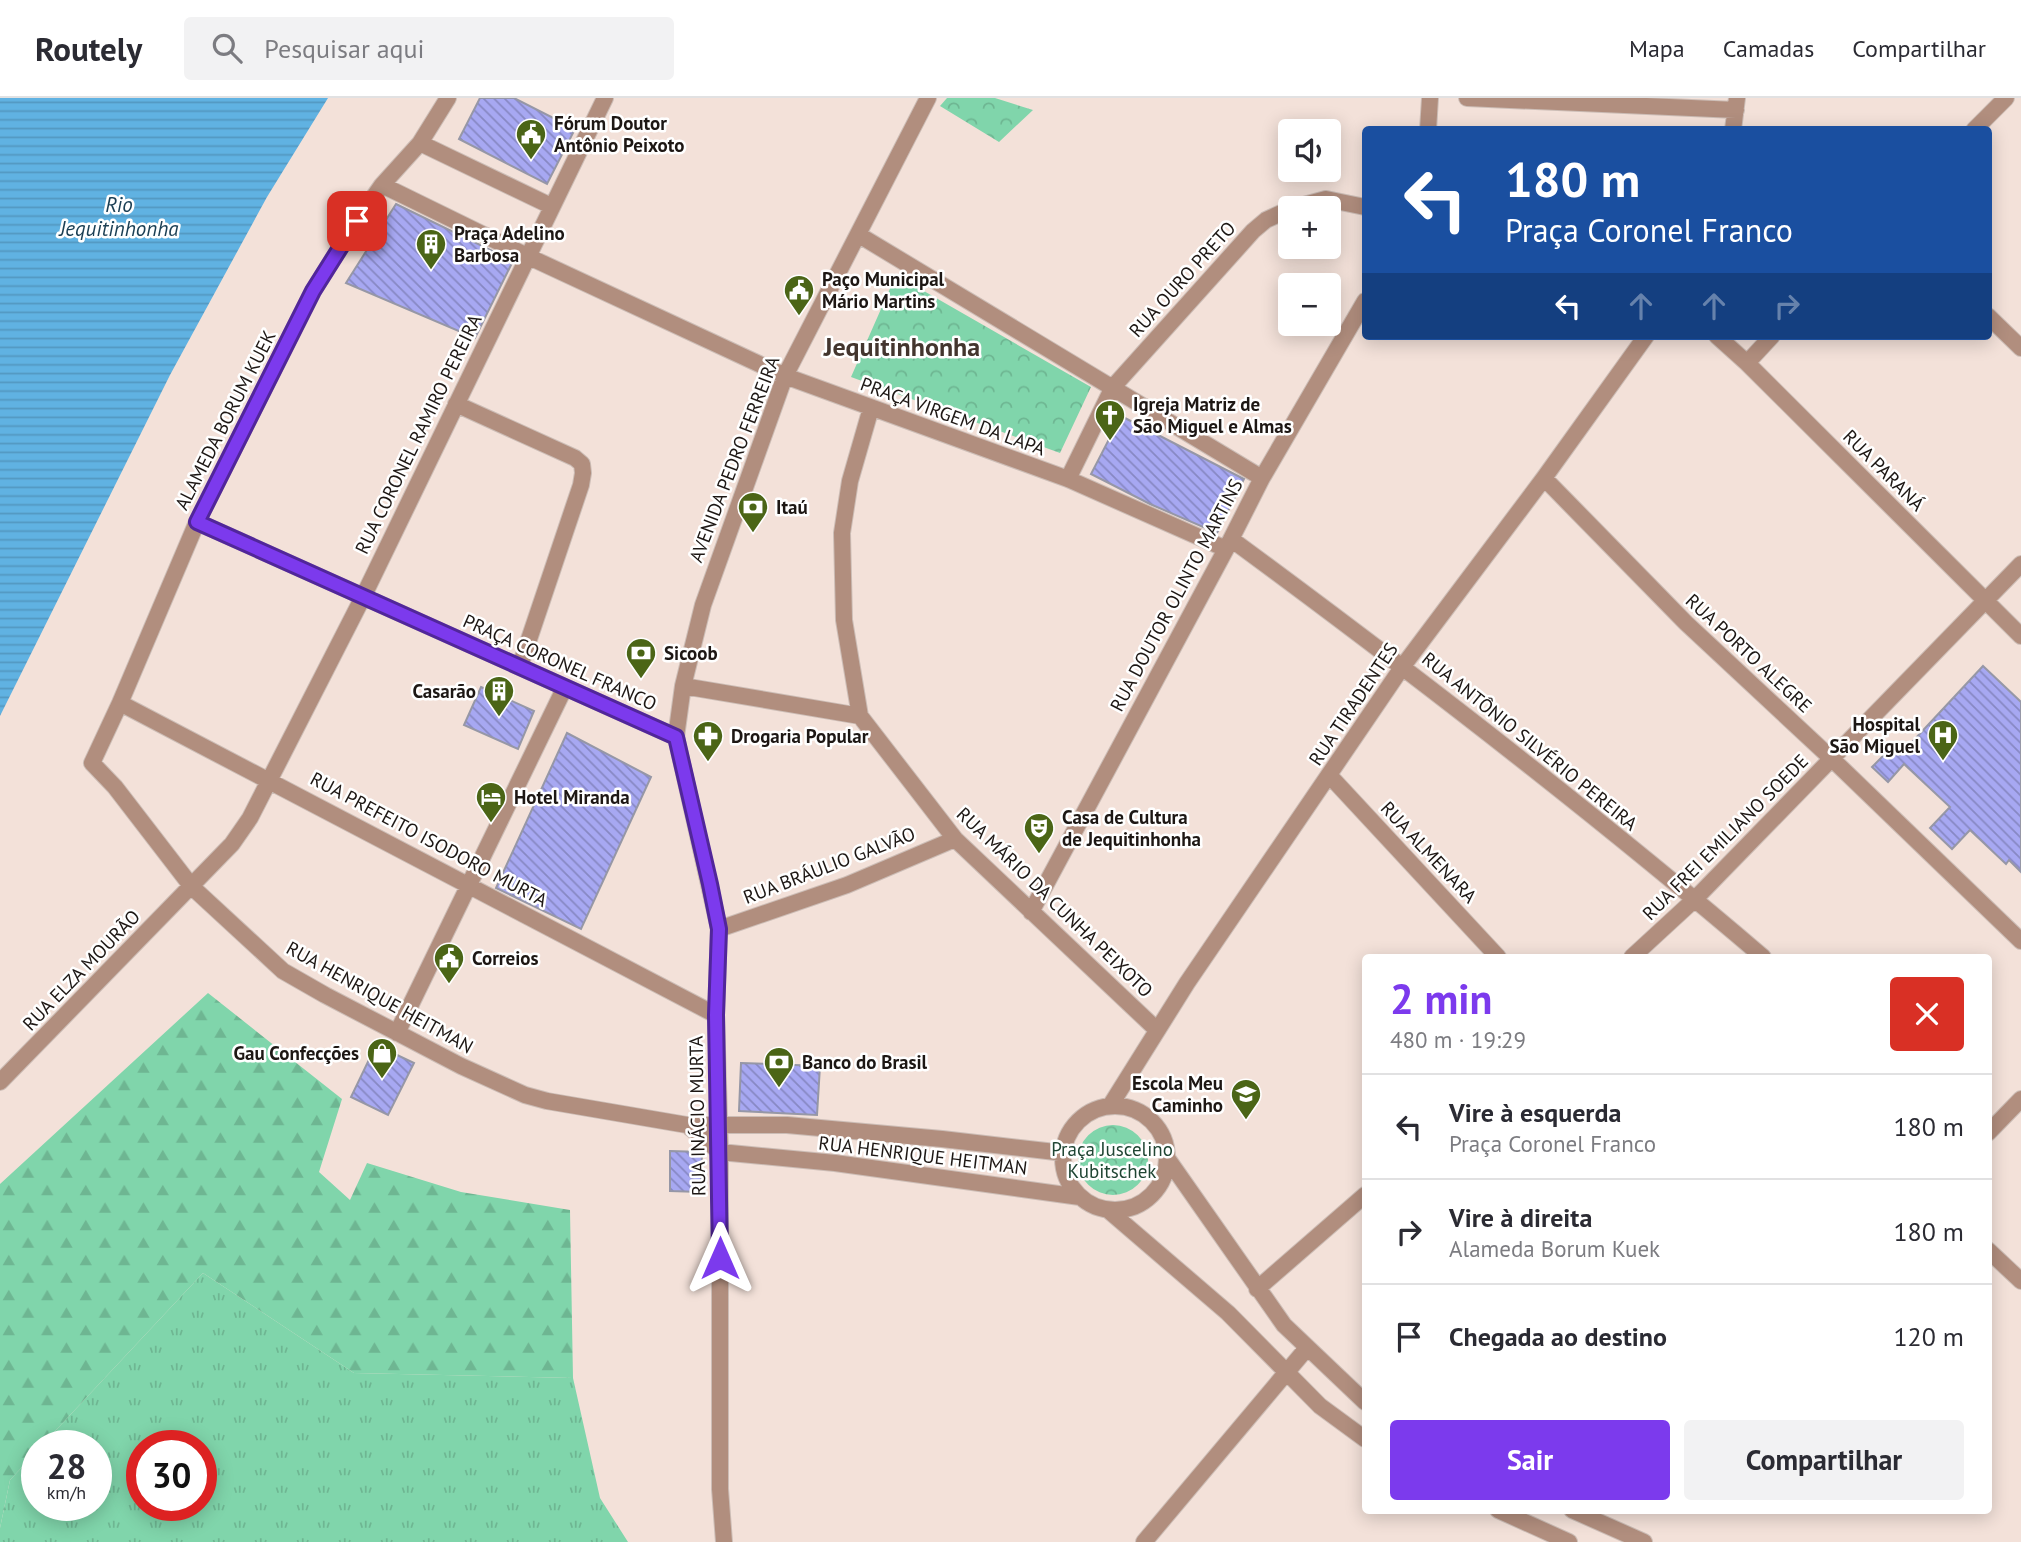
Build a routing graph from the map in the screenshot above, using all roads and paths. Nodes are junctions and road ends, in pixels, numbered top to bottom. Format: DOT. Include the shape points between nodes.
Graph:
graph roads {
  1 [pos="448,98"];
  2 [pos="605,98"];
  3 [pos="929,98"];
  4 [pos="1430,98"];
  5 [pos="1467,98"];
  6 [pos="2006,98"];
  7 [pos="1736,104"];
  8 [pos="1428,126"];
  9 [pos="1734,126"];
  10 [pos="1978,126"];
  11 [pos="420,143"];
  12 [pos="382,185"];
  13 [pos="1341,202"];
  14 [pos="551,206"];
  15 [pos="1362,206"];
  16 [pos="1278,215"];
  17 [pos="859,235"];
  18 [pos="527,257"];
  19 [pos="1362,306"];
  20 [pos="1992,320"];
  21 [pos="1643,340"];
  22 [pos="1721,340"];
  23 [pos="1768,340"];
  24 [pos="2021,348"];
  25 [pos="1746,363"];
  26 [pos="785,376"];
  27 [pos="1113,387"];
  28 [pos="456,404"];
  29 [pos="871,408"];
  30 [pos="1262,478"];
  31 [pos="1544,478"];
  32 [pos="1068,480"];
  33 [pos="197,522"];
  34 [pos="1229,544"];
  35 [pos="2021,564"];
  36 [pos="363,597"];
  37 [pos="1986,601"];
  38 [pos="2021,636"];
  39 [pos="520,666"];
  40 [pos="1403,666"];
  41 [pos="682,686"];
  42 [pos="565,687"];
  43 [pos="120,703"];
  44 [pos="860,716"];
  45 [pos="676,737"];
  46 [pos="1832,759"];
  47 [pos="92,762"];
  48 [pos="1329,775"];
  49 [pos="271,780"];
  50 [pos="954,839"];
  51 [pos="469,884"];
  52 [pos="192,887"];
  53 [pos="1695,899"];
  54 [pos="1031,912"];
  55 [pos="719,929"];
  56 [pos="2021,941"];
  57 [pos="1495,954"];
  58 [pos="1635,954"];
  59 [pos="1759,954"];
  60 [pos="716,1015"];
  61 [pos="1157,1030"];
  62 [pos="397,1033"];
  63 [pos="0,1082"];
  64 [pos="2021,1098"];
  65 [pos="1110,1106"];
  66 [pos="719,1124"];
  67 [pos="687,1125"];
  68 [pos="1992,1129"];
  69 [pos="720,1152"];
  70 [pos="1064,1153"];
  71 [pos="1167,1158"];
  72 [pos="1080,1197"];
  73 [pos="1362,1198"];
  74 [pos="1108,1210"];
  75 [pos="1992,1254"];
  76 [pos="2021,1281"];
  77 [pos="1257,1289"];
  78 [pos="1307,1348"];
  79 [pos="1285,1373"];
  80 [pos="1362,1399"];
  81 [pos="1362,1437"];
  82 [pos="1508,1514"];
  83 [pos="1581,1514"];
  84 [pos="724,1542"];
  85 [pos="1144,1542"];
  86 [pos="1569,1542"];
  87 [pos="1644,1542"];
  1 -- 11 [label="street, ALAMEDA BORUM KUEK"];
  2 -- 14 [label="street, RUA CORONEL RAMIRO PEREIRA"];
  3 -- 17 [label="street, AVENIDA PEDRO FERREIRA"];
  4 -- 8 [label="street"];
  5 -- 7 [label="street"];
  6 -- 10 [label="street"];
  7 -- 9 [label="street"];
  11 -- 12 [label="street, ALAMEDA BORUM KUEK"];
  11 -- 14 [label="street"];
  12 -- 18 [label="street"];
  12 -- 33 [label="street, ALAMEDA BORUM KUEK" via="313,291"];
  13 -- 15 [label="street, RUA OURO PRETO"];
  14 -- 18 [label="street, RUA CORONEL RAMIRO PEREIRA"];
  16 -- 27 [label="street, RUA OURO PRETO" via="1253,231"];
  17 -- 26 [label="street, AVENIDA PEDRO FERREIRA"];
  17 -- 27 [label="street"];
  18 -- 26 [label="street"];
  18 -- 28 [label="street, RUA CORONEL RAMIRO PEREIRA"];
  19 -- 30 [label="street, RUA DOUTOR OLINTO MARTINS"];
  20 -- 24 [label="street"];
  21 -- 31 [label="street, RUA TIRADENTES"];
  22 -- 25 [label="street, RUA PARANÁ"];
  23 -- 25 [label="street"];
  25 -- 37 [label="street, RUA PARANÁ"];
  26 -- 29 [label="street, PRAÇA VIRGEM DA LAPA"];
  26 -- 41 [label="street, AVENIDA PEDRO FERREIRA" via="703,605"];
  27 -- 30 [label="street"];
  27 -- 32 [label="street"];
  28 -- 36 [label="street, RUA CORONEL RAMIRO PEREIRA"];
  28 -- 39 [label="street" via="582,464 581,485"];
  29 -- 32 [label="street, PRAÇA VIRGEM DA LAPA"];
  29 -- 44 [label="street, RUA MÁRIO DA CUNHA PEIXOTO" via="850,481 842,533 844,620"];
  30 -- 34 [label="street, RUA DOUTOR OLINTO MARTINS"];
  31 -- 40 [label="street, RUA TIRADENTES"];
  31 -- 46 [label="street, RUA PORTO ALEGRE" via="1686,623"];
  32 -- 34 [label="street, PRAÇA VIRGEM DA LAPA"];
  33 -- 36 [label="street, PRAÇA CORONEL FRANCO"];
  33 -- 43 [label="street, ALAMEDA BORUM KUEK"];
  34 -- 40 [label="street, RUA ANTÔNIO SILVÉRIO PEREIRA"];
  34 -- 54 [label="street, RUA DOUTOR OLINTO MARTINS"];
  35 -- 37 [label="street, RUA FREI EMILIANO SOEDE"];
  36 -- 39 [label="street, PRAÇA CORONEL FRANCO"];
  36 -- 49 [label="street, RUA CORONEL RAMIRO PEREIRA"];
  37 -- 38 [label="street, RUA PARANÁ"];
  37 -- 46 [label="street, RUA FREI EMILIANO SOEDE"];
  39 -- 42 [label="street, PRAÇA CORONEL FRANCO"];
  40 -- 48 [label="street, RUA TIRADENTES"];
  40 -- 53 [label="street, RUA ANTÔNIO SILVÉRIO PEREIRA"];
  41 -- 44 [label="street"];
  41 -- 45 [label="street, AVENIDA PEDRO FERREIRA"];
  42 -- 45 [label="street, PRAÇA CORONEL FRANCO"];
  42 -- 51 [label="street"];
  43 -- 47 [label="street, ALAMEDA BORUM KUEK"];
  43 -- 49 [label="street, RUA PREFEITO ISODORO MURTA"];
  44 -- 50 [label="street, RUA MÁRIO DA CUNHA PEIXOTO"];
  45 -- 55 [label="street, RUA INÁCIO MURTA"];
  46 -- 53 [label="street, RUA FREI EMILIANO SOEDE"];
  46 -- 56 [label="street, RUA PORTO ALEGRE"];
  47 -- 52 [label="street, RUA HENRIQUE HEITMAN"];
  48 -- 57 [label="street, RUA ALMENARA"];
  48 -- 61 [label="street, RUA TIRADENTES"];
  49 -- 51 [label="street, RUA PREFEITO ISODORO MURTA"];
  49 -- 52 [label="street, RUA CORONEL RAMIRO PEREIRA" via="232,844"];
  50 -- 54 [label="street, RUA MÁRIO DA CUNHA PEIXOTO"];
  50 -- 55 [label="street, RUA BRÁULIO GALVÃO" via="847,885"];
  51 -- 60 [label="street, RUA PREFEITO ISODORO MURTA"];
  51 -- 62 [label="street"];
  52 -- 62 [label="street, RUA HENRIQUE HEITMAN" via="284,971"];
  52 -- 63 [label="street, RUA ELZA MOURÃO"];
  53 -- 58 [label="street, RUA FREI EMILIANO SOEDE"];
  53 -- 59 [label="street, RUA ANTÔNIO SILVÉRIO PEREIRA"];
  54 -- 61 [label="street, RUA MÁRIO DA CUNHA PEIXOTO"];
  55 -- 60 [label="street, RUA INÁCIO MURTA"];
  60 -- 66 [label="street, RUA INÁCIO MURTA"];
  61 -- 65 [label="street, RUA TIRADENTES"];
  62 -- 67 [label="street, RUA HENRIQUE HEITMAN" via="525,1095"];
  64 -- 68 [label="street"];
  65 -- 70 [label="street" via="1079,1122"];
  65 -- 71 [label="street" via="1143,1114 1165,1141"];
  66 -- 67 [label="street, RUA HENRIQUE HEITMAN"];
  66 -- 69 [label="street, RUA INÁCIO MURTA"];
  66 -- 70 [label="street, RUA HENRIQUE HEITMAN" via="839,1129"];
  67 -- 69 [label="street, RUA HENRIQUE HEITMAN"];
  69 -- 72 [label="street, RUA HENRIQUE HEITMAN"];
  69 -- 84 [label="street, RUA INÁCIO MURTA"];
  70 -- 72 [label="street" via="1070,1185"];
  71 -- 74 [label="street" via="1156,1191 1142,1203"];
  71 -- 77 [label="street"];
  72 -- 74 [label="street"];
  73 -- 77 [label="street"];
  74 -- 79 [label="street" via="1208,1295"];
  75 -- 76 [label="street"];
  77 -- 78 [label="street"];
  78 -- 79 [label="street"];
  78 -- 80 [label="street"];
  79 -- 81 [label="street"];
  79 -- 85 [label="street"];
  82 -- 86 [label="street"];
  83 -- 87 [label="street"];
}
